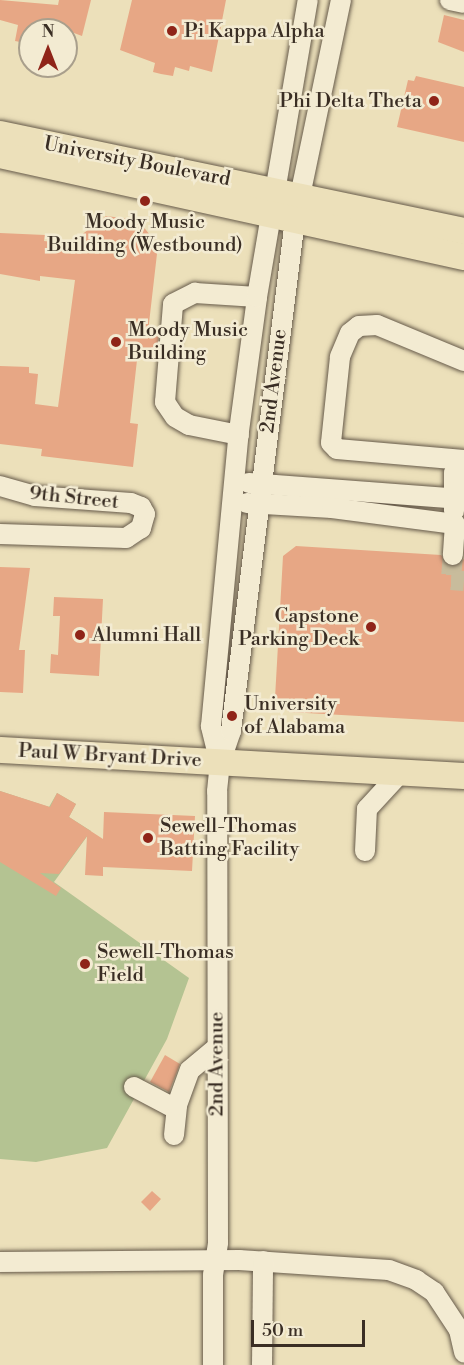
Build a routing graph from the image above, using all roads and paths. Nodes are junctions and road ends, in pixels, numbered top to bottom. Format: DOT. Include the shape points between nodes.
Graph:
graph roads {
  1 [pos="308,0"];
  2 [pos="341,0"];
  3 [pos="450,0"];
  4 [pos="464,3"];
  5 [pos="0,134"];
  6 [pos="0,155"];
  7 [pos="285,204"];
  8 [pos="464,231"];
  9 [pos="464,257"];
  10 [pos="257,297"];
  11 [pos="464,361"];
  12 [pos="239,435"];
  13 [pos="461,462"];
  14 [pos="234,482"];
  15 [pos="262,485"];
  16 [pos="0,486"];
  17 [pos="460,498"];
  18 [pos="232,502"];
  19 [pos="260,505"];
  20 [pos="455,524"];
  21 [pos="0,534"];
  22 [pos="453,555"];
  23 [pos="0,750"];
  24 [pos="220,763"];
  25 [pos="401,772"];
  26 [pos="464,776"];
  27 [pos="365,850"];
  28 [pos="216,1048"];
  29 [pos="134,1086"];
  30 [pos="176,1109"];
  31 [pos="174,1135"];
  32 [pos="263,1261"];
  33 [pos="0,1262"];
  34 [pos="214,1262"];
  35 [pos="464,1352"];
  36 [pos="213,1365"];
  37 [pos="262,1365"];
  1 -- 7 [label="street, 2nd Avenue"];
  2 -- 7 [label="street, 2nd Avenue"];
  3 -- 4 [label="street"];
  5 -- 7 [label="main road, University Boulevard"];
  6 -- 7 [label="main road, University Boulevard"];
  7 -- 8 [label="main road"];
  7 -- 9 [label="main road"];
  7 -- 10 [label="street, 2nd Avenue"];
  7 -- 15 [label="street, 2nd Avenue"];
  10 -- 12 [label="street, 2nd Avenue"];
  10 -- 12 [label="street" via="189,294 177,299 172,316 164,386 170,410 189,425"];
  11 -- 13 [label="street" via="377,325 359,326 350,333 340,357 331,443 337,449"];
  12 -- 14 [label="street, 2nd Avenue"];
  13 -- 17 [label="street"];
  14 -- 15 [label="street"];
  14 -- 18 [label="street, 2nd Avenue"];
  15 -- 17 [label="street"];
  15 -- 19 [label="street, 2nd Avenue"];
  16 -- 21 [label="street, 9th Street" via="35,496 131,503 141,507 145,514 141,528 126,538"];
  17 -- 20 [label="street"];
  18 -- 19 [label="street"];
  18 -- 24 [label="street, 2nd Avenue" via="210,726"];
  19 -- 20 [label="street" via="332,508"];
  19 -- 24 [label="street, 2nd Avenue" via="231,731"];
  20 -- 22 [label="street"];
  23 -- 24 [label="main road, Paul W Bryant Drive"];
  24 -- 25 [label="main road, Paul W Bryant Drive"];
  24 -- 28 [label="street, 2nd Avenue"];
  25 -- 26 [label="main road, Paul W Bryant Drive"];
  25 -- 27 [label="street" via="368,809"];
  28 -- 30 [label="street" via="190,1070"];
  28 -- 34 [label="street, 2nd Avenue" via="218,1242"];
  29 -- 30 [label="street"];
  30 -- 31 [label="street"];
  32 -- 34 [label="street"];
  32 -- 35 [label="street" via="389,1270 416,1280 445,1304 459,1330"];
  32 -- 37 [label="street"];
  33 -- 34 [label="street"];
  34 -- 36 [label="street, 2nd Avenue"];
}
